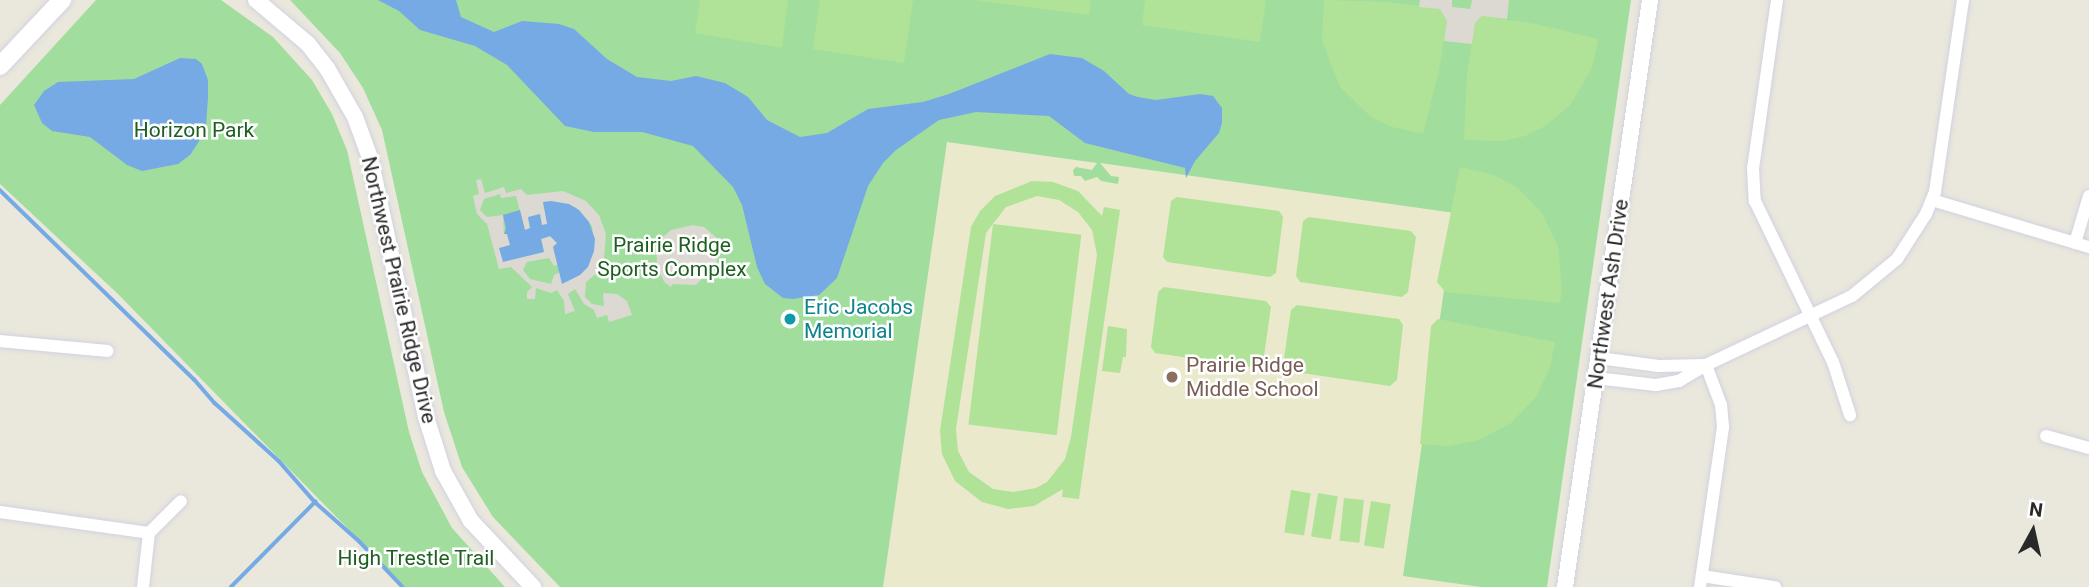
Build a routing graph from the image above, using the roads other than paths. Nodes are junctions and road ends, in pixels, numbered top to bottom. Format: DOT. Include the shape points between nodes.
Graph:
graph roads {
  1 [pos="62,0"];
  2 [pos="256,0"];
  3 [pos="1650,0"];
  4 [pos="1777,0"];
  5 [pos="1963,0"];
  6 [pos="0,66"];
  7 [pos="2089,196"];
  8 [pos="1932,200"];
  9 [pos="2075,243"];
  10 [pos="2089,247"];
  11 [pos="1810,318"];
  12 [pos="0,345"];
  13 [pos="108,351"];
  14 [pos="1599,358"];
  15 [pos="1706,365"];
  16 [pos="1596,378"];
  17 [pos="1850,415"];
  18 [pos="2046,436"];
  19 [pos="2089,448"];
  20 [pos="181,501"];
  21 [pos="0,512"];
  22 [pos="149,533"];
  23 [pos="1701,582"];
  24 [pos="142,587"];
  25 [pos="533,587"];
  26 [pos="1565,587"];
  27 [pos="1775,587"];
  1 -- 6 [label="main road"];
  2 -- 25 [label="street, Northwest Prairie Ridge Drive" via="308,44 355,117 370,158 426,416 443,471 471,520"];
  3 -- 14 [label="street, Northwest Ash Drive"];
  4 -- 11 [label="street" via="1752,184 1761,217"];
  5 -- 8 [label="street"];
  7 -- 9 [label="street"];
  8 -- 9 [label="street"];
  8 -- 11 [label="street" via="1897,259 1852,296"];
  9 -- 10 [label="street"];
  11 -- 15 [label="street"];
  11 -- 17 [label="street" via="1833,362"];
  12 -- 13 [label="street"];
  14 -- 15 [label="street" via="1658,366"];
  14 -- 16 [label="street, Northwest Ash Drive"];
  15 -- 16 [label="street" via="1679,381 1656,385"];
  15 -- 23 [label="street" via="1721,405 1723,427"];
  16 -- 26 [label="street, Northwest Ash Drive"];
  18 -- 19 [label="street"];
  20 -- 22 [label="street"];
  21 -- 22 [label="street"];
  22 -- 24 [label="street"];
  23 -- 27 [label="street"];
}
